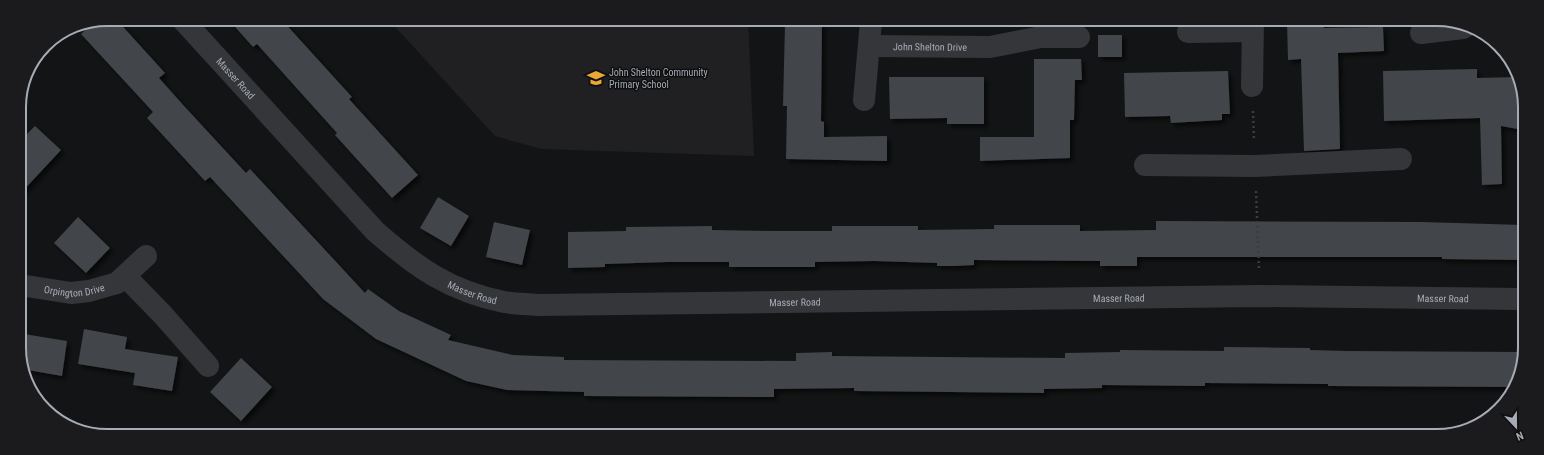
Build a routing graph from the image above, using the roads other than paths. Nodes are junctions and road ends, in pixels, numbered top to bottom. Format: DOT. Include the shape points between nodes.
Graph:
graph roads {
  1 [pos="188,26"];
  2 [pos="871,26"];
  3 [pos="1252,26"];
  4 [pos="1457,29"];
  5 [pos="1188,32"];
  6 [pos="1421,33"];
  7 [pos="1079,36"];
  8 [pos="870,46"];
  9 [pos="1252,86"];
  10 [pos="864,100"];
  11 [pos="1401,159"];
  12 [pos="1144,165"];
  13 [pos="146,256"];
  14 [pos="125,276"];
  15 [pos="26,286"];
  16 [pos="1518,299"];
  17 [pos="208,366"];
  1 -- 16 [label="street, Masser Road" via="375,231 407,260 439,280 471,294 505,302 540,305 1260,296"];
  2 -- 8 [label="street"];
  3 -- 5 [label="street"];
  3 -- 9 [label="street"];
  4 -- 6 [label="street"];
  7 -- 8 [label="street, John Shelton Drive" via="1041,37 990,47"];
  8 -- 10 [label="street"];
  11 -- 12 [label="street" via="1255,166"];
  13 -- 14 [label="street, Orpington Drive"];
  14 -- 15 [label="street, Orpington Drive" via="117,284 71,293"];
  14 -- 17 [label="street"];
}
